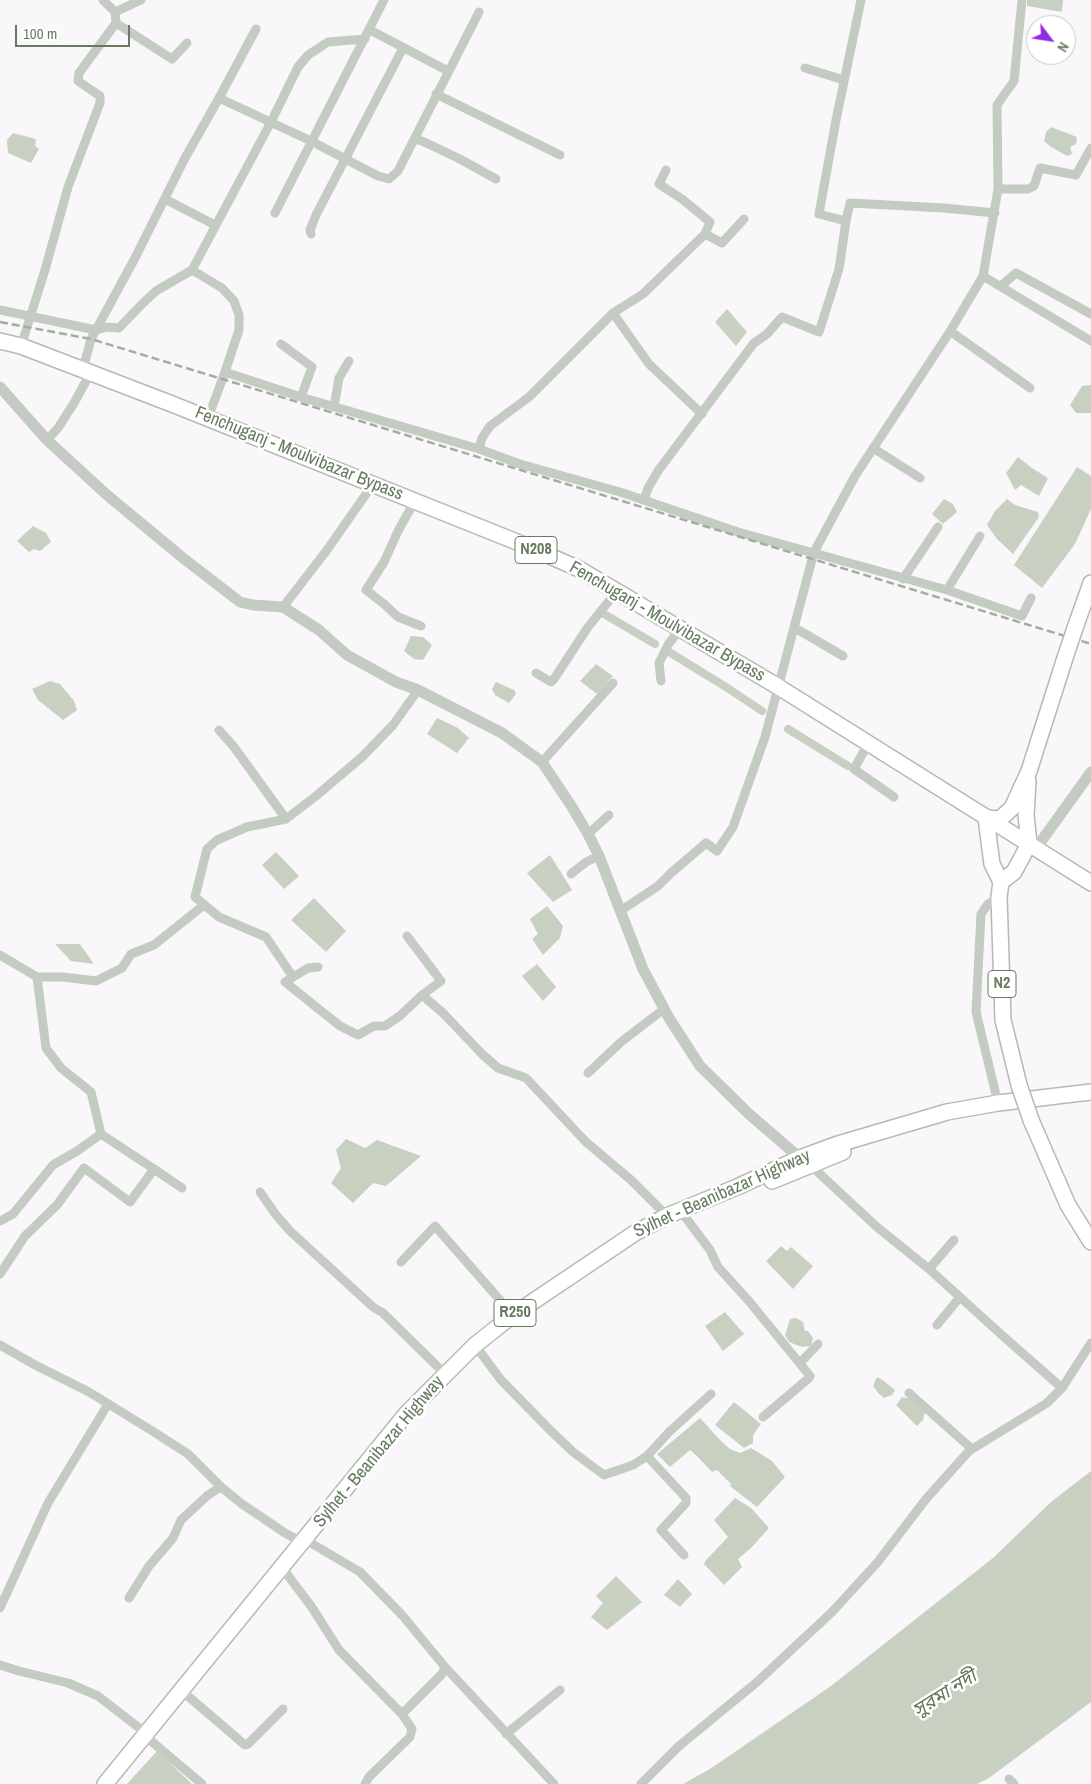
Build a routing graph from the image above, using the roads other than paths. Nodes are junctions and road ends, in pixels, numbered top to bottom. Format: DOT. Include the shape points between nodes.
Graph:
graph roads {
  1 [pos="103,0"];
  2 [pos="141,0"];
  3 [pos="384,0"];
  4 [pos="861,0"];
  5 [pos="1022,0"];
  6 [pos="115,12"];
  7 [pos="479,12"];
  8 [pos="116,23"];
  9 [pos="256,29"];
  10 [pos="370,30"];
  11 [pos="365,39"];
  12 [pos="186,43"];
  13 [pos="402,48"];
  14 [pos="804,68"];
  15 [pos="448,71"];
  16 [pos="844,80"];
  17 [pos="436,94"];
  18 [pos="219,98"];
  19 [pos="271,122"];
  20 [pos="414,139"];
  21 [pos="311,141"];
  22 [pos="1091,148"];
  23 [pos="560,155"];
  24 [pos="346,159"];
  25 [pos="666,170"];
  26 [pos="496,179"];
  27 [pos="998,189"];
  28 [pos="165,199"];
  29 [pos="275,213"];
  30 [pos="995,213"];
  31 [pos="744,219"];
  32 [pos="846,221"];
  33 [pos="215,225"];
  34 [pos="311,234"];
  35 [pos="705,234"];
  36 [pos="192,270"];
  37 [pos="983,276"];
  38 [pos="1002,285"];
  39 [pos="0,310"];
  40 [pos="613,313"];
  41 [pos="1091,314"];
  42 [pos="30,316"];
  43 [pos="96,330"];
  44 [pos="950,330"];
  45 [pos="1091,340"];
  46 [pos="0,341"];
  47 [pos="281,344"];
  48 [pos="20,346"];
  49 [pos="349,362"];
  50 [pos="87,371"];
  51 [pos="225,372"];
  52 [pos="0,388"];
  53 [pos="1030,388"];
  54 [pos="301,397"];
  55 [pos="334,407"];
  56 [pos="702,414"];
  57 [pos="208,418"];
  58 [pos="47,440"];
  59 [pos="873,448"];
  60 [pos="479,449"];
  61 [pos="920,478"];
  62 [pos="373,484"];
  63 [pos="644,500"];
  64 [pos="415,501"];
  65 [pos="938,527"];
  66 [pos="980,536"];
  67 [pos="814,552"];
  68 [pos="903,579"];
  69 [pos="1091,583"];
  70 [pos="947,590"];
  71 [pos="617,591"];
  72 [pos="1032,598"];
  73 [pos="283,607"];
  74 [pos="421,626"];
  75 [pos="794,628"];
  76 [pos="681,629"];
  77 [pos="843,656"];
  78 [pos="536,673"];
  79 [pos="661,681"];
  80 [pos="613,683"];
  81 [pos="778,686"];
  82 [pos="418,690"];
  83 [pos="219,730"];
  84 [pos="868,742"];
  85 [pos="542,762"];
  86 [pos="1029,771"];
  87 [pos="1091,772"];
  88 [pos="894,797"];
  89 [pos="608,815"];
  90 [pos="986,818"];
  91 [pos="286,819"];
  92 [pos="588,834"];
  93 [pos="1033,846"];
  94 [pos="599,856"];
  95 [pos="571,874"];
  96 [pos="1001,882"];
  97 [pos="1091,883"];
  98 [pos="999,897"];
  99 [pos="204,905"];
  100 [pos="620,911"];
  101 [pos="407,936"];
  102 [pos="0,955"];
  103 [pos="318,967"];
  104 [pos="37,977"];
  105 [pos="293,977"];
  106 [pos="422,995"];
  107 [pos="664,1009"];
  108 [pos="588,1073"];
  109 [pos="1091,1092"];
  110 [pos="1091,1100"];
  111 [pos="998,1102"];
  112 [pos="101,1134"];
  113 [pos="805,1161"];
  114 [pos="154,1169"];
  115 [pos="182,1188"];
  116 [pos="260,1192"];
  117 [pos="667,1216"];
  118 [pos="686,1218"];
  119 [pos="0,1221"];
  120 [pos="954,1240"];
  121 [pos="1091,1242"];
  122 [pos="401,1262"];
  123 [pos="930,1269"];
  124 [pos="0,1274"];
  125 [pos="960,1298"];
  126 [pos="513,1315"];
  127 [pos="937,1325"];
  128 [pos="1091,1343"];
  129 [pos="818,1344"];
  130 [pos="0,1345"];
  131 [pos="477,1348"];
  132 [pos="800,1364"];
  133 [pos="445,1374"];
  134 [pos="1062,1388"];
  135 [pos="909,1393"];
  136 [pos="711,1394"];
  137 [pos="108,1404"];
  138 [pos="763,1417"];
  139 [pos="972,1449"];
  140 [pos="647,1456"];
  141 [pos="220,1487"];
  142 [pos="307,1542"];
  143 [pos="684,1555"];
  144 [pos="286,1572"];
  145 [pos="129,1598"];
  146 [pos="0,1608"];
  147 [pos="0,1665"];
  148 [pos="445,1667"];
  149 [pos="560,1690"];
  150 [pos="184,1694"];
  151 [pos="283,1709"];
  152 [pos="402,1714"];
  153 [pos="506,1734"];
  154 [pos="149,1738"];
  155 [pos="106,1784"];
  156 [pos="115,1784"];
  157 [pos="202,1784"];
  158 [pos="365,1784"];
  159 [pos="554,1784"];
  160 [pos="640,1784"];
  1 -- 6 [label="street"];
  2 -- 6 [label="street"];
  3 -- 10 [label="street"];
  4 -- 16 [label="street"];
  5 -- 27 [label="street" via="1014,81 997,105"];
  6 -- 8 [label="street"];
  7 -- 15 [label="street"];
  8 -- 12 [label="street" via="172,59"];
  8 -- 42 [label="street" via="79,73 78,82 100,96 100,103 68,187"];
  9 -- 18 [label="street"];
  10 -- 11 [label="street"];
  10 -- 13 [label="street"];
  11 -- 19 [label="street" via="328,42 308,55 298,67"];
  11 -- 21 [label="street"];
  13 -- 15 [label="street"];
  13 -- 24 [label="street"];
  14 -- 16 [label="street"];
  15 -- 17 [label="street"];
  16 -- 32 [label="street" via="819,214"];
  17 -- 20 [label="street"];
  17 -- 23 [label="street"];
  18 -- 19 [label="street"];
  18 -- 28 [label="street"];
  19 -- 21 [label="street"];
  19 -- 33 [label="street"];
  20 -- 24 [label="street" via="398,171 389,179"];
  20 -- 26 [label="street"];
  21 -- 24 [label="street"];
  21 -- 29 [label="street"];
  22 -- 27 [label="street" via="1076,175 1040,168 1034,186"];
  24 -- 34 [label="street" via="316,215"];
  25 -- 35 [label="street" via="659,184 710,222"];
  27 -- 30 [label="street"];
  28 -- 33 [label="street"];
  28 -- 43 [label="street"];
  30 -- 32 [label="street" via="850,203"];
  30 -- 37 [label="street"];
  31 -- 35 [label="street" via="722,243"];
  32 -- 56 [label="street" via="839,269 819,332 782,317 754,343"];
  33 -- 36 [label="street"];
  35 -- 40 [label="street" via="643,294"];
  36 -- 43 [label="street" via="156,291 119,328"];
  36 -- 51 [label="street" via="222,288 234,301 239,315 238,330"];
  37 -- 38 [label="street"];
  37 -- 44 [label="street"];
  38 -- 41 [label="street" via="1016,273"];
  38 -- 45 [label="street"];
  39 -- 42 [label="street"];
  40 -- 56 [label="street" via="649,364"];
  40 -- 60 [label="street" via="529,397 490,426"];
  42 -- 43 [label="street"];
  42 -- 48 [label="street"];
  43 -- 50 [label="street" via="91,339"];
  44 -- 53 [label="street"];
  44 -- 59 [label="street"];
  46 -- 48 [label="main road, Fenchuganj - Moulvibazar Bypass / N208"];
  47 -- 54 [label="street" via="312,367"];
  48 -- 50 [label="main road, Fenchuganj - Moulvibazar Bypass / N208"];
  49 -- 55 [label="street" via="339,378"];
  50 -- 57 [label="main road, Fenchuganj - Moulvibazar Bypass / N208"];
  50 -- 58 [label="street" via="74,403"];
  51 -- 54 [label="street"];
  51 -- 57 [label="street"];
  52 -- 58 [label="street"];
  54 -- 55 [label="street"];
  55 -- 60 [label="street"];
  56 -- 63 [label="street" via="658,471"];
  57 -- 62 [label="main road, Fenchuganj - Moulvibazar Bypass / N208"];
  58 -- 73 [label="street" via="115,501 240,602"];
  59 -- 61 [label="street"];
  59 -- 67 [label="street" via="854,476"];
  60 -- 63 [label="street"];
  62 -- 64 [label="main road, Fenchuganj - Moulvibazar Bypass / N208"];
  62 -- 73 [label="street"];
  63 -- 67 [label="street" via="738,532"];
  64 -- 71 [label="main road, Fenchuganj - Moulvibazar Bypass / N208" via="540,551"];
  64 -- 74 [label="street" via="366,590 398,617"];
  65 -- 68 [label="street"];
  66 -- 70 [label="street"];
  67 -- 68 [label="street"];
  67 -- 75 [label="street"];
  68 -- 70 [label="street"];
  69 -- 86 [label="main road, bridge"];
  70 -- 72 [label="street" via="1022,616"];
  71 -- 76 [label="main road, Fenchuganj - Moulvibazar Bypass / N208"];
  71 -- 78 [label="street" via="588,627 554,679 551,682"];
  73 -- 82 [label="street" via="319,630 347,655 396,682"];
  75 -- 77 [label="street"];
  75 -- 81 [label="street"];
  76 -- 79 [label="street" via="659,663"];
  76 -- 81 [label="main road, Fenchuganj - Moulvibazar Bypass / N208"];
  80 -- 85 [label="street"];
  81 -- 84 [label="main road, Fenchuganj - Moulvibazar Bypass / N208"];
  81 -- 100 [label="street" via="765,737 733,827 717,851 706,843 658,886"];
  82 -- 85 [label="street" via="502,733"];
  82 -- 91 [label="street" via="393,725 362,757"];
  83 -- 91 [label="street"];
  84 -- 88 [label="street" via="854,769"];
  84 -- 90 [label="main road, Fenchuganj - Moulvibazar Bypass / N208"];
  85 -- 92 [label="street"];
  86 -- 90 [label="main road" via="1006,815 1000,819"];
  86 -- 93 [label="main road" via="1026,815"];
  87 -- 93 [label="street"];
  89 -- 92 [label="street"];
  90 -- 93 [label="main road, Fenchuganj - Moulvibazar Bypass / N208"];
  90 -- 96 [label="main road" via="992,864"];
  91 -- 99 [label="street" via="247,827 217,840 207,849 195,897"];
  92 -- 94 [label="street"];
  93 -- 96 [label="main road" via="1014,872"];
  93 -- 97 [label="main road, Fenchuganj - Moulvibazar Bypass"];
  94 -- 95 [label="street"];
  94 -- 100 [label="street"];
  96 -- 98 [label="main road, N2"];
  98 -- 111 [label="street" via="981,914 976,1012"];
  98 -- 121 [label="main road, N2, bridge" via="1003,1020 1019,1085 1068,1205"];
  99 -- 104 [label="street" via="154,945 131,954 122,968 96,981 63,976"];
  99 -- 105 [label="street" via="219,917 266,937"];
  100 -- 107 [label="street" via="643,969"];
  101 -- 106 [label="street" via="441,981"];
  102 -- 104 [label="street"];
  103 -- 105 [label="street" via="308,968"];
  104 -- 112 [label="street" via="46,1048 61,1068 91,1092"];
  105 -- 106 [label="street" via="285,982 340,1026 358,1035 374,1026 385,1026"];
  106 -- 117 [label="street" via="498,1068 526,1078 586,1142"];
  107 -- 108 [label="street"];
  107 -- 113 [label="street" via="700,1066 749,1114"];
  109 -- 111 [label="main road, Sylhet - Beanibazar Highway / R250"];
  110 -- 113 [label="main road, Sylhet - Beanibazar Highway / R250" via="953,1120"];
  111 -- 113 [label="main road, Sylhet - Beanibazar Highway / R250" via="947,1112 835,1145"];
  112 -- 114 [label="street"];
  112 -- 119 [label="street" via="53,1165 13,1214"];
  113 -- 117 [label="main road, Sylhet - Beanibazar Highway / R250"];
  113 -- 118 [label="main road, Sylhet - Beanibazar Highway / R250" via="770,1181"];
  113 -- 123 [label="street" via="877,1227"];
  114 -- 115 [label="street"];
  114 -- 124 [label="street" via="130,1202 84,1168 56,1205 25,1236"];
  116 -- 133 [label="street" via="290,1231 383,1313"];
  117 -- 126 [label="main road, Sylhet - Beanibazar Highway / R250" via="634,1233"];
  118 -- 131 [label="main road, Sylhet - Beanibazar Highway / R250" via="652,1233"];
  118 -- 132 [label="street" via="710,1250 718,1267"];
  120 -- 123 [label="street"];
  122 -- 126 [label="street" via="435,1226"];
  123 -- 125 [label="street"];
  125 -- 127 [label="street"];
  125 -- 134 [label="street"];
  126 -- 131 [label="main road, Sylhet - Beanibazar Highway / R250"];
  128 -- 134 [label="street"];
  129 -- 132 [label="street"];
  130 -- 137 [label="street"];
  131 -- 133 [label="main road, Sylhet - Beanibazar Highway / R250"];
  131 -- 140 [label="street" via="501,1380 550,1430 604,1475 633,1465"];
  131 -- 142 [label="main road, Sylhet - Beanibazar Highway / R250"];
  132 -- 138 [label="street" via="810,1378"];
  133 -- 142 [label="main road, Sylhet - Beanibazar Highway / R250" via="407,1413"];
  134 -- 139 [label="street" via="1047,1403"];
  135 -- 139 [label="street"];
  136 -- 140 [label="street"];
  137 -- 141 [label="street" via="188,1454"];
  137 -- 146 [label="street" via="48,1503"];
  139 -- 160 [label="street" via="926,1499 878,1563 832,1612"];
  140 -- 143 [label="street" via="686,1498 686,1503 661,1530"];
  141 -- 142 [label="street" via="271,1524"];
  141 -- 145 [label="street" via="181,1520 173,1538 149,1566"];
  142 -- 144 [label="main road, Sylhet - Beanibazar Highway / R250"];
  142 -- 148 [label="street" via="360,1572 402,1615"];
  142 -- 150 [label="main road, Sylhet - Beanibazar Highway / R250"];
  144 -- 150 [label="main road, Sylhet - Beanibazar Highway / R250"];
  144 -- 152 [label="street" via="339,1650"];
  147 -- 154 [label="street" via="68,1683 98,1696"];
  148 -- 152 [label="street" via="442,1674"];
  148 -- 153 [label="street"];
  149 -- 153 [label="street"];
  150 -- 151 [label="street" via="245,1745"];
  150 -- 154 [label="main road, Sylhet - Beanibazar Highway / R250"];
  152 -- 158 [label="street" via="412,1729 410,1737"];
  153 -- 159 [label="street"];
  154 -- 155 [label="main road, Sylhet - Beanibazar Highway / R250"];
  154 -- 156 [label="main road, Sylhet - Beanibazar Highway / R250"];
  154 -- 157 [label="street"];
}
